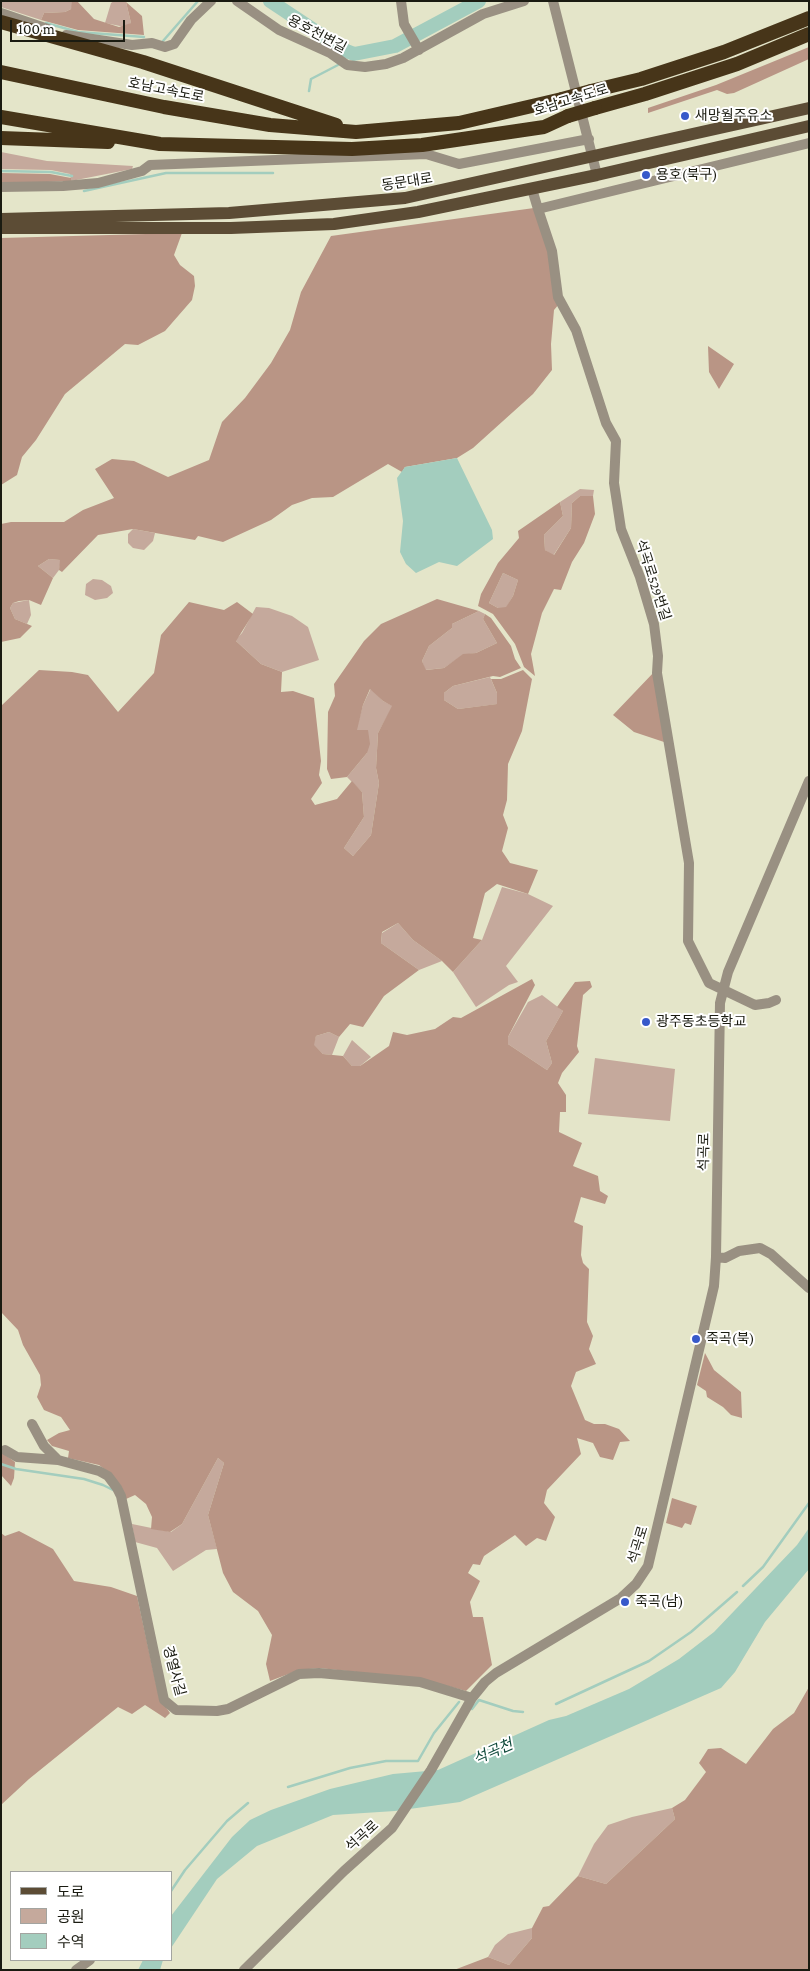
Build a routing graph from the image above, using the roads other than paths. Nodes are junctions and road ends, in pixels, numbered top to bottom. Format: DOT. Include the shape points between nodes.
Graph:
graph roads {
  1 [pos="211,1"];
  2 [pos="237,1"];
  3 [pos="401,1"];
  4 [pos="524,1"];
  5 [pos="552,1"];
  6 [pos="1,14"];
  7 [pos="809,18"];
  8 [pos="1,22"];
  9 [pos="809,34"];
  10 [pos="418,48"];
  11 [pos="1,72"];
  12 [pos="809,108"];
  13 [pos="1,117"];
  14 [pos="809,126"];
  15 [pos="356,132"];
  16 [pos="1,138"];
  17 [pos="589,139"];
  18 [pos="809,143"];
  19 [pos="272,148"];
  20 [pos="593,155"];
  21 [pos="598,175"];
  22 [pos="1,187"];
  23 [pos="532,188"];
  24 [pos="538,209"];
  25 [pos="1,219"];
  26 [pos="1,228"];
  27 [pos="809,781"];
  28 [pos="723,990"];
  29 [pos="776,1000"];
  30 [pos="716,1257"];
  31 [pos="809,1288"];
  32 [pos="32,1424"];
  33 [pos="5,1450"];
  34 [pos="58,1460"];
  35 [pos="472,1698"];
  36 [pos="89,1961"];
  37 [pos="76,1970"];
  38 [pos="244,1970"];
  1 -- 6 [label="street" via="191,20 174,44 165,47 152,42 132,45 68,35"];
  2 -- 10 [label="street, 용호천변길" via="279,30 330,53 347,65 386,64"];
  3 -- 10 [label="street" via="407,29"];
  4 -- 10 [label="street, 용호천변길" via="483,14"];
  5 -- 17 [label="street"];
  7 -- 15 [label="highway, 호남고속도로, bridge" via="724,52 562,99 459,123"];
  8 -- 15 [label="highway, 호남고속도로" via="144,62"];
  9 -- 19 [label="highway, 호남고속도로, bridge" via="737,64 568,116 544,127 422,145 352,149"];
  11 -- 15 [label="highway, 호남고속도로" via="164,107 270,125"];
  12 -- 20 [label="main road, 동문대로"];
  13 -- 19 [label="highway, 호남고속도로" via="160,144"];
  14 -- 21 [label="main road"];
  16 -- 19 [label="highway, 호남고속도로"];
  17 -- 20 [label="street"];
  17 -- 22 [label="street" via="459,164 426,154 150,165 142,171 98,183"];
  18 -- 24 [label="street"];
  20 -- 21 [label="street"];
  20 -- 25 [label="main road, 동문대로" via="438,193 369,203 229,214"];
  21 -- 23 [label="main road"];
  23 -- 24 [label="street, 석곡로529번길"];
  23 -- 26 [label="main road" via="418,212 334,224 231,228"];
  24 -- 28 [label="street, 석곡로529번길" via="552,251 558,297 576,330 606,423 616,441 614,483 621,529 654,624 657,673 689,863 688,941 710,983"];
  27 -- 28 [label="street, 석곡로"];
  28 -- 29 [label="street" via="754,1004"];
  28 -- 30 [label="street, 석곡로" via="719,1014"];
  30 -- 31 [label="street" via="725,1258 739,1251 760,1248"];
  30 -- 35 [label="street, 석곡로" via="706,1322 648,1566 621,1598 496,1672"];
  32 -- 34 [label="street" via="44,1446"];
  33 -- 34 [label="street, 경열사길" via="16,1458"];
  34 -- 35 [label="street, 경열사길" via="99,1471 118,1488 164,1700 169,1706 176,1710 194,1711 228,1709 299,1674 319,1672 420,1682"];
  35 -- 38 [label="street, 석곡로" via="431,1770 392,1828"];
  36 -- 37 [label="street"];
}
